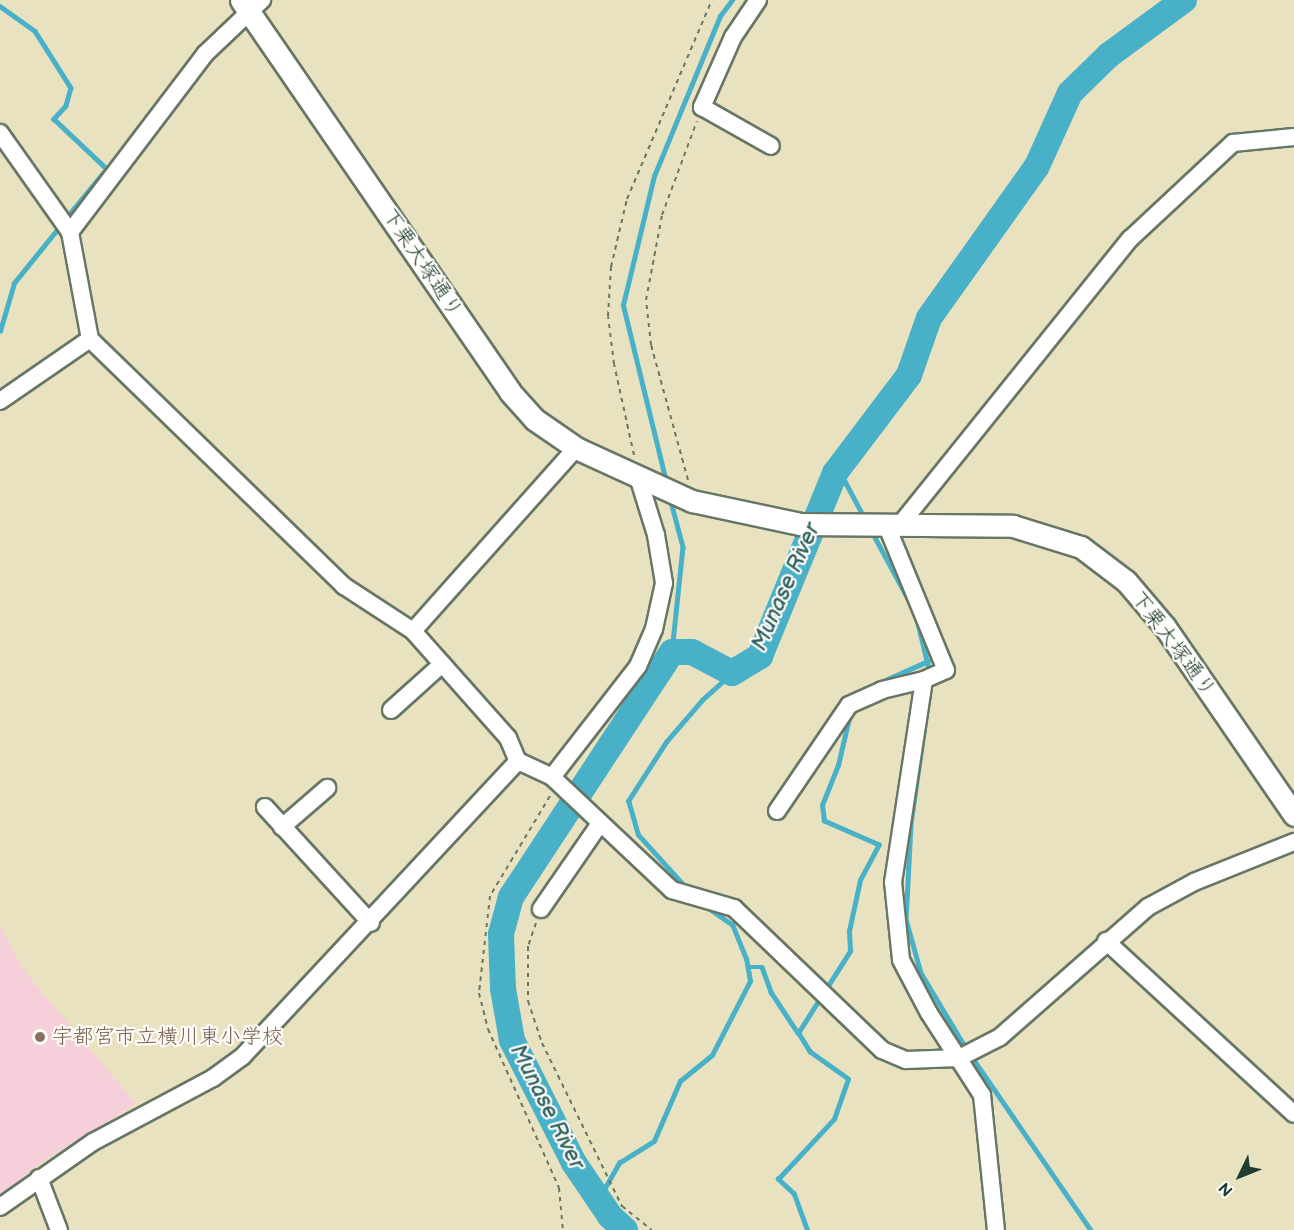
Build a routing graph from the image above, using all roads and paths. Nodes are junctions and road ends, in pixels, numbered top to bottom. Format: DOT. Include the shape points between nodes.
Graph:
graph roads {
  1 [pos="712,0"];
  2 [pos="758,0"];
  3 [pos="251,4"];
  4 [pos="702,108"];
  5 [pos="0,133"];
  6 [pos="1294,137"];
  7 [pos="771,146"];
  8 [pos="70,232"];
  9 [pos="90,339"];
  10 [pos="0,401"];
  11 [pos="576,448"];
  12 [pos="641,478"];
  13 [pos="694,501"];
  14 [pos="893,525"];
  15 [pos="413,631"];
  16 [pos="442,664"];
  17 [pos="924,680"];
  18 [pos="391,710"];
  19 [pos="518,761"];
  20 [pos="557,782"];
  21 [pos="327,788"];
  22 [pos="265,807"];
  23 [pos="777,811"];
  24 [pos="1294,815"];
  25 [pos="596,822"];
  26 [pos="282,826"];
  27 [pos="1294,842"];
  28 [pos="541,909"];
  29 [pos="371,923"];
  30 [pos="1106,941"];
  31 [pos="959,1058"];
  32 [pos="1294,1114"];
  33 [pos="39,1178"];
  34 [pos="0,1207"];
  35 [pos="59,1230"];
  36 [pos="562,1230"];
  37 [pos="652,1230"];
  38 [pos="996,1230"];
  1 -- 12 [label="path" via="627,199 611,267 608,316 614,364"];
  2 -- 4 [label="street" via="733,37"];
  3 -- 8 [label="street" via="205,54"];
  3 -- 11 [label="street, 下栗大塚通り" via="510,392 534,419"];
  4 -- 7 [label="street"];
  4 -- 13 [label="path" via="662,215 646,300 651,345"];
  5 -- 8 [label="street"];
  6 -- 14 [label="street" via="1233,143 1130,238"];
  8 -- 9 [label="street"];
  9 -- 10 [label="street"];
  9 -- 15 [label="street" via="344,586"];
  11 -- 12 [label="street, 下栗大塚通り"];
  11 -- 15 [label="street"];
  12 -- 13 [label="street, 下栗大塚通り"];
  12 -- 20 [label="street" via="664,583 654,629 638,666"];
  13 -- 14 [label="street, 下栗大塚通り" via="800,525"];
  14 -- 17 [label="street" via="946,670"];
  14 -- 24 [label="street, 下栗大塚通り" via="1013,526 1081,547 1126,581 1165,627"];
  15 -- 16 [label="street"];
  16 -- 18 [label="street"];
  16 -- 19 [label="street" via="507,738"];
  17 -- 23 [label="street" via="882,690 849,705"];
  17 -- 31 [label="street" via="893,882 901,960"];
  19 -- 20 [label="street"];
  19 -- 29 [label="street"];
  20 -- 25 [label="street"];
  20 -- 36 [label="path" via="490,896 479,993 488,1029 559,1188"];
  21 -- 26 [label="street"];
  22 -- 26 [label="street"];
  25 -- 28 [label="street"];
  25 -- 31 [label="street" via="672,890 734,908 882,1050 906,1060"];
  26 -- 29 [label="street"];
  27 -- 30 [label="street" via="1194,882 1148,907"];
  28 -- 37 [label="path" via="528,946 528,1000 542,1043 622,1206"];
  29 -- 33 [label="street" via="242,1057 213,1078 93,1142"];
  30 -- 31 [label="street" via="1000,1037"];
  30 -- 32 [label="street"];
  31 -- 38 [label="street" via="982,1095"];
  33 -- 34 [label="street"];
  33 -- 35 [label="street"];
}
